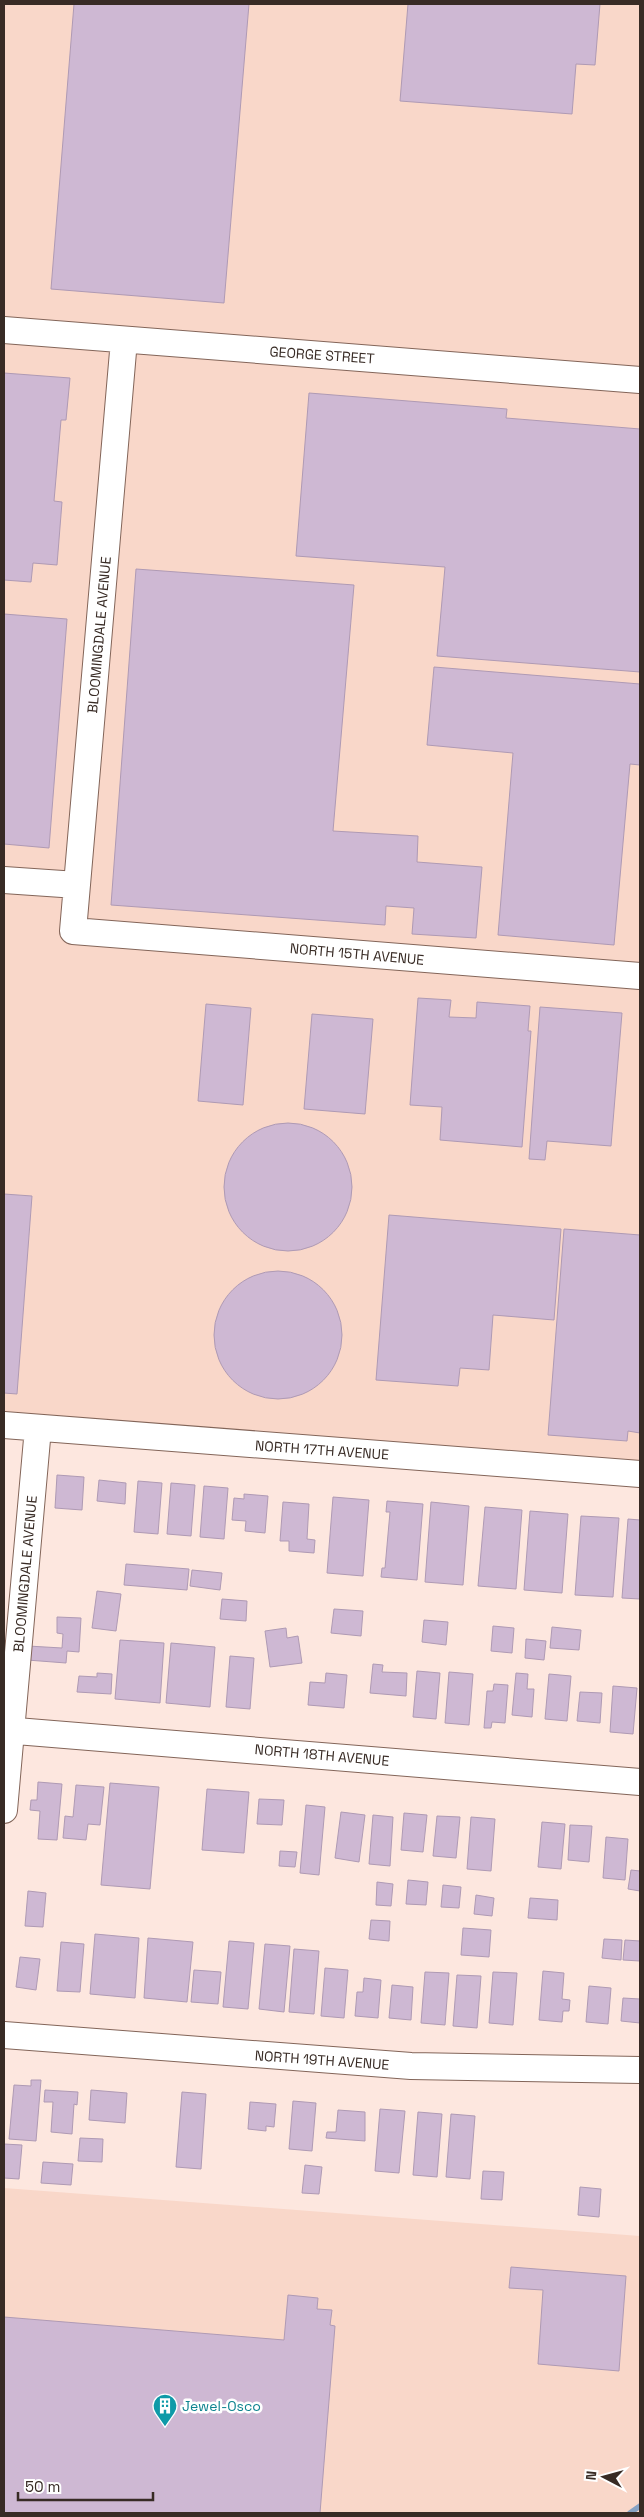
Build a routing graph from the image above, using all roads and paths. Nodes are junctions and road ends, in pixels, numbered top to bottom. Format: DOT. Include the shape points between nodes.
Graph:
graph roads {
  1 [pos="4,330"];
  2 [pos="124,340"];
  3 [pos="640,380"];
  4 [pos="4,880"];
  5 [pos="77,886"];
  6 [pos="73,931"];
  7 [pos="640,976"];
  8 [pos="4,1425"];
  9 [pos="38,1428"];
  10 [pos="640,1474"];
  11 [pos="8,1730"];
  12 [pos="640,1782"];
  13 [pos="4,1810"];
  14 [pos="4,2035"];
  15 [pos="640,2070"];
  1 -- 2 [label="street, GEORGE STREET"];
  2 -- 3 [label="street, GEORGE STREET"];
  2 -- 5 [label="street, BLOOMINGDALE AVENUE"];
  4 -- 5 [label="street"];
  5 -- 6 [label="street, BLOOMINGDALE AVENUE"];
  6 -- 7 [label="street, NORTH 15TH AVENUE"];
  8 -- 9 [label="street, NORTH 17TH AVENUE"];
  9 -- 10 [label="street, NORTH 17TH AVENUE"];
  9 -- 11 [label="street, BLOOMINGDALE AVENUE"];
  11 -- 12 [label="street, NORTH 18TH AVENUE"];
  11 -- 13 [label="street, BLOOMINGDALE AVENUE"];
  14 -- 15 [label="street, NORTH 19TH AVENUE" via="410,2066"];
}
